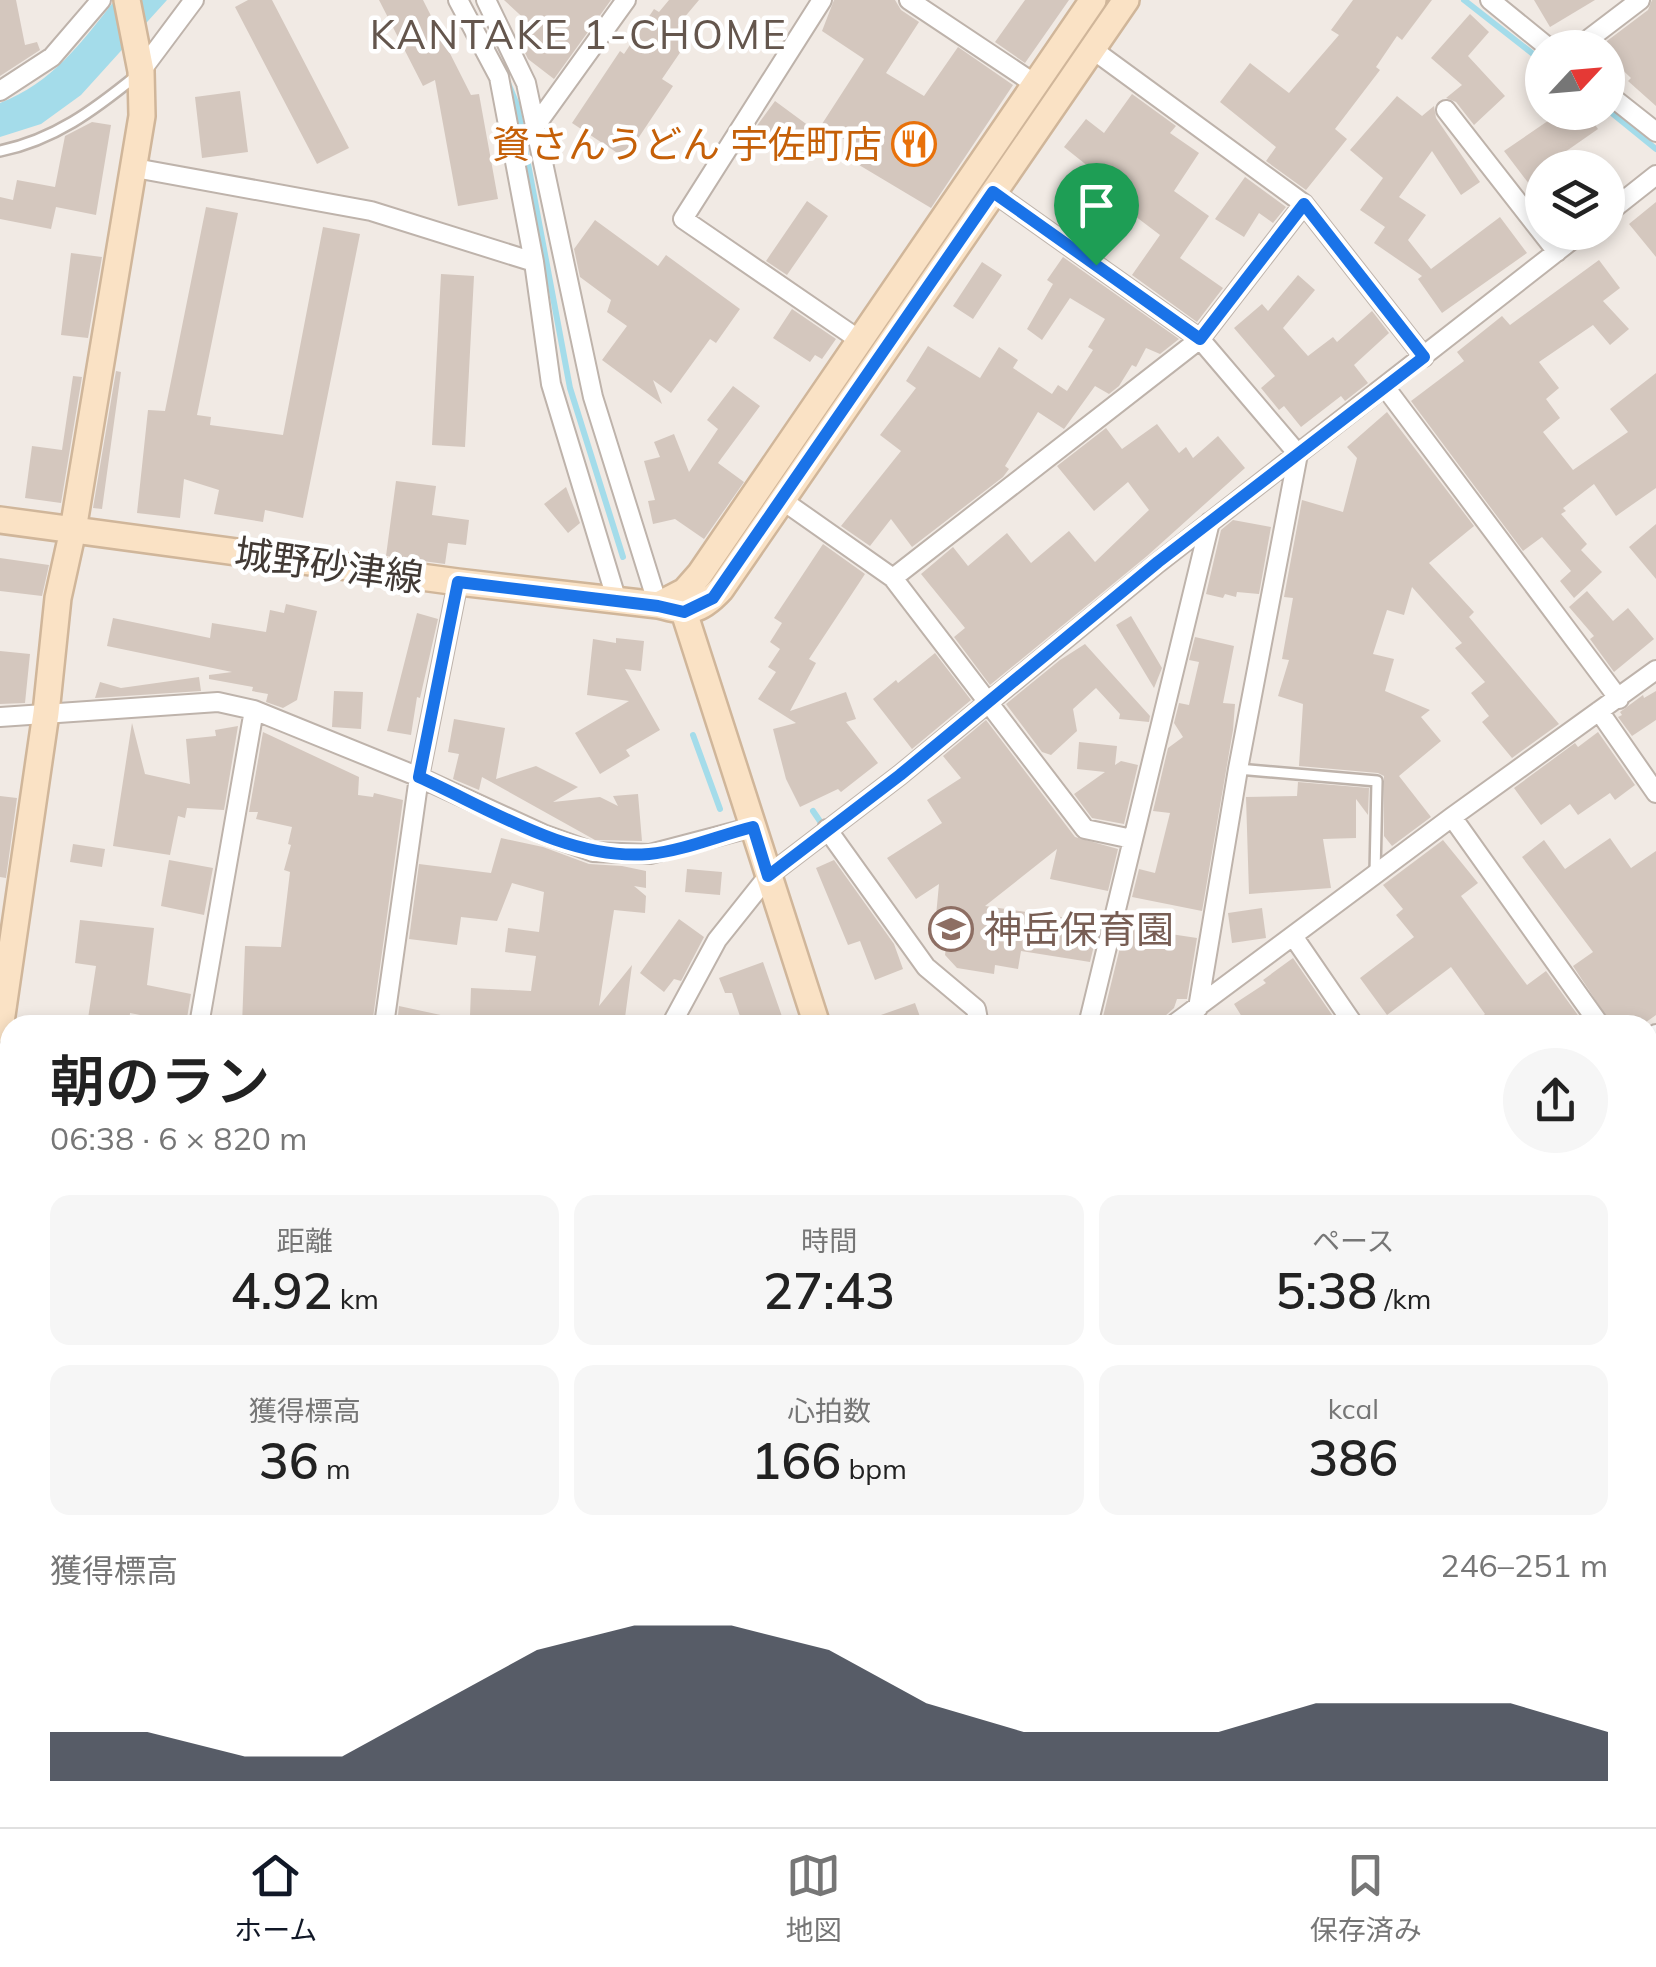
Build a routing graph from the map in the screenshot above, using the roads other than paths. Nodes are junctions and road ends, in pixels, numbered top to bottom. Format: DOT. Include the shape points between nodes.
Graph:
graph roads {
  1 [pos="100,0"];
  2 [pos="127,0"];
  3 [pos="194,0"];
  4 [pos="458,0"];
  5 [pos="486,0"];
  6 [pos="626,0"];
  7 [pos="822,0"];
  8 [pos="909,0"];
  9 [pos="1093,0"];
  10 [pos="1126,0"];
  11 [pos="1490,0"];
  12 [pos="1640,0"];
  13 [pos="1528,30"];
  14 [pos="1600,30"];
  15 [pos="1092,50"];
  16 [pos="140,60"];
  17 [pos="1036,84"];
  18 [pos="0,91"];
  19 [pos="1625,107"];
  20 [pos="1446,110"];
  21 [pos="536,125"];
  22 [pos="1656,132"];
  23 [pos="0,151"];
  24 [pos="135,168"];
  25 [pos="1656,174"];
  26 [pos="993,192"];
  27 [pos="1625,199"];
  28 [pos="1304,204"];
  29 [pos="1560,250"];
  30 [pos="1557,252"];
  31 [pos="534,262"];
  32 [pos="858,339"];
  33 [pos="1200,339"];
  34 [pos="1424,357"];
  35 [pos="1385,387"];
  36 [pos="1298,454"];
  37 [pos="782,500"];
  38 [pos="0,520"];
  39 [pos="1210,522"];
  40 [pos="73,530"];
  41 [pos="892,578"];
  42 [pos="458,582"];
  43 [pos="722,589"];
  44 [pos="617,602"];
  45 [pos="685,602"];
  46 [pos="658,606"];
  47 [pos="696,643"];
  48 [pos="1656,670"];
  49 [pos="1618,698"];
  50 [pos="988,704"];
  51 [pos="254,710"];
  52 [pos="1599,712"];
  53 [pos="46,713"];
  54 [pos="0,717"];
  55 [pos="1238,769"];
  56 [pos="419,777"];
  57 [pos="1656,792"];
  58 [pos="1452,817"];
  59 [pos="753,827"];
  60 [pos="822,832"];
  61 [pos="1132,838"];
  62 [pos="1375,875"];
  63 [pos="768,876"];
  64 [pos="1293,936"];
  65 [pos="1198,1008"];
  66 [pos="2,1015"];
  67 [pos="201,1015"];
  68 [pos="385,1015"];
  69 [pos="676,1015"];
  70 [pos="814,1015"];
  71 [pos="976,1015"];
  72 [pos="1090,1015"];
  73 [pos="1188,1015"];
  74 [pos="1347,1015"];
  75 [pos="1593,1015"];
  1 -- 18 [label="street" via="52,57"];
  2 -- 16 [label="main road"];
  3 -- 16 [label="street"];
  4 -- 31 [label="street" via="500,77"];
  5 -- 21 [label="street" via="526,82"];
  6 -- 21 [label="street"];
  7 -- 32 [label="street" via="683,219"];
  8 -- 17 [label="street"];
  9 -- 17 [label="main road"];
  10 -- 15 [label="main road"];
  11 -- 13 [label="street"];
  12 -- 14 [label="street"];
  15 -- 26 [label="main road"];
  15 -- 28 [label="street"];
  16 -- 23 [label="lane" via="85,117"];
  16 -- 24 [label="main road" via="144,96"];
  17 -- 32 [label="main road"];
  19 -- 22 [label="street"];
  20 -- 30 [label="street"];
  21 -- 46 [label="street" via="593,397"];
  24 -- 31 [label="street" via="371,211"];
  24 -- 40 [label="main road"];
  25 -- 27 [label="street"];
  26 -- 33 [label="street"];
  26 -- 37 [label="main road"];
  28 -- 33 [label="street"];
  28 -- 34 [label="street"];
  29 -- 30 [label="street"];
  30 -- 34 [label="street"];
  31 -- 44 [label="street" via="551,384"];
  32 -- 45 [label="main road"];
  33 -- 36 [label="street"];
  33 -- 41 [label="street"];
  34 -- 35 [label="street"];
  35 -- 36 [label="street"];
  35 -- 49 [label="street"];
  36 -- 39 [label="street"];
  36 -- 55 [label="street"];
  37 -- 41 [label="street"];
  37 -- 43 [label="main road"];
  38 -- 40 [label="main road, 城野砂津線"];
  39 -- 50 [label="street"];
  39 -- 61 [label="street"];
  40 -- 42 [label="main road, 城野砂津線"];
  40 -- 53 [label="main road"];
  41 -- 50 [label="street"];
  42 -- 44 [label="main road, 城野砂津線"];
  42 -- 56 [label="street"];
  43 -- 45 [label="main road" via="702,605"];
  43 -- 47 [label="main road"];
  44 -- 46 [label="main road, 城野砂津線"];
  45 -- 46 [label="main road, 城野砂津線"];
  45 -- 47 [label="main road"];
  47 -- 59 [label="main road"];
  48 -- 49 [label="street"];
  49 -- 52 [label="street"];
  50 -- 60 [label="street"];
  50 -- 61 [label="street" via="1085,829"];
  51 -- 53 [label="street" via="218,702"];
  51 -- 56 [label="street"];
  51 -- 67 [label="street"];
  52 -- 57 [label="street"];
  52 -- 58 [label="street"];
  53 -- 54 [label="street"];
  53 -- 66 [label="main road"];
  55 -- 62 [label="lane" via="1377,781"];
  55 -- 65 [label="street"];
  56 -- 59 [label="street" via="593,852 650,854"];
  56 -- 68 [label="street"];
  58 -- 62 [label="street"];
  58 -- 75 [label="street"];
  59 -- 63 [label="main road"];
  60 -- 63 [label="street"];
  60 -- 71 [label="street" via="926,967"];
  61 -- 72 [label="street"];
  62 -- 64 [label="street"];
  63 -- 69 [label="street" via="717,940"];
  63 -- 70 [label="main road"];
  64 -- 65 [label="street"];
  64 -- 74 [label="street"];
  65 -- 73 [label="street"];
}
